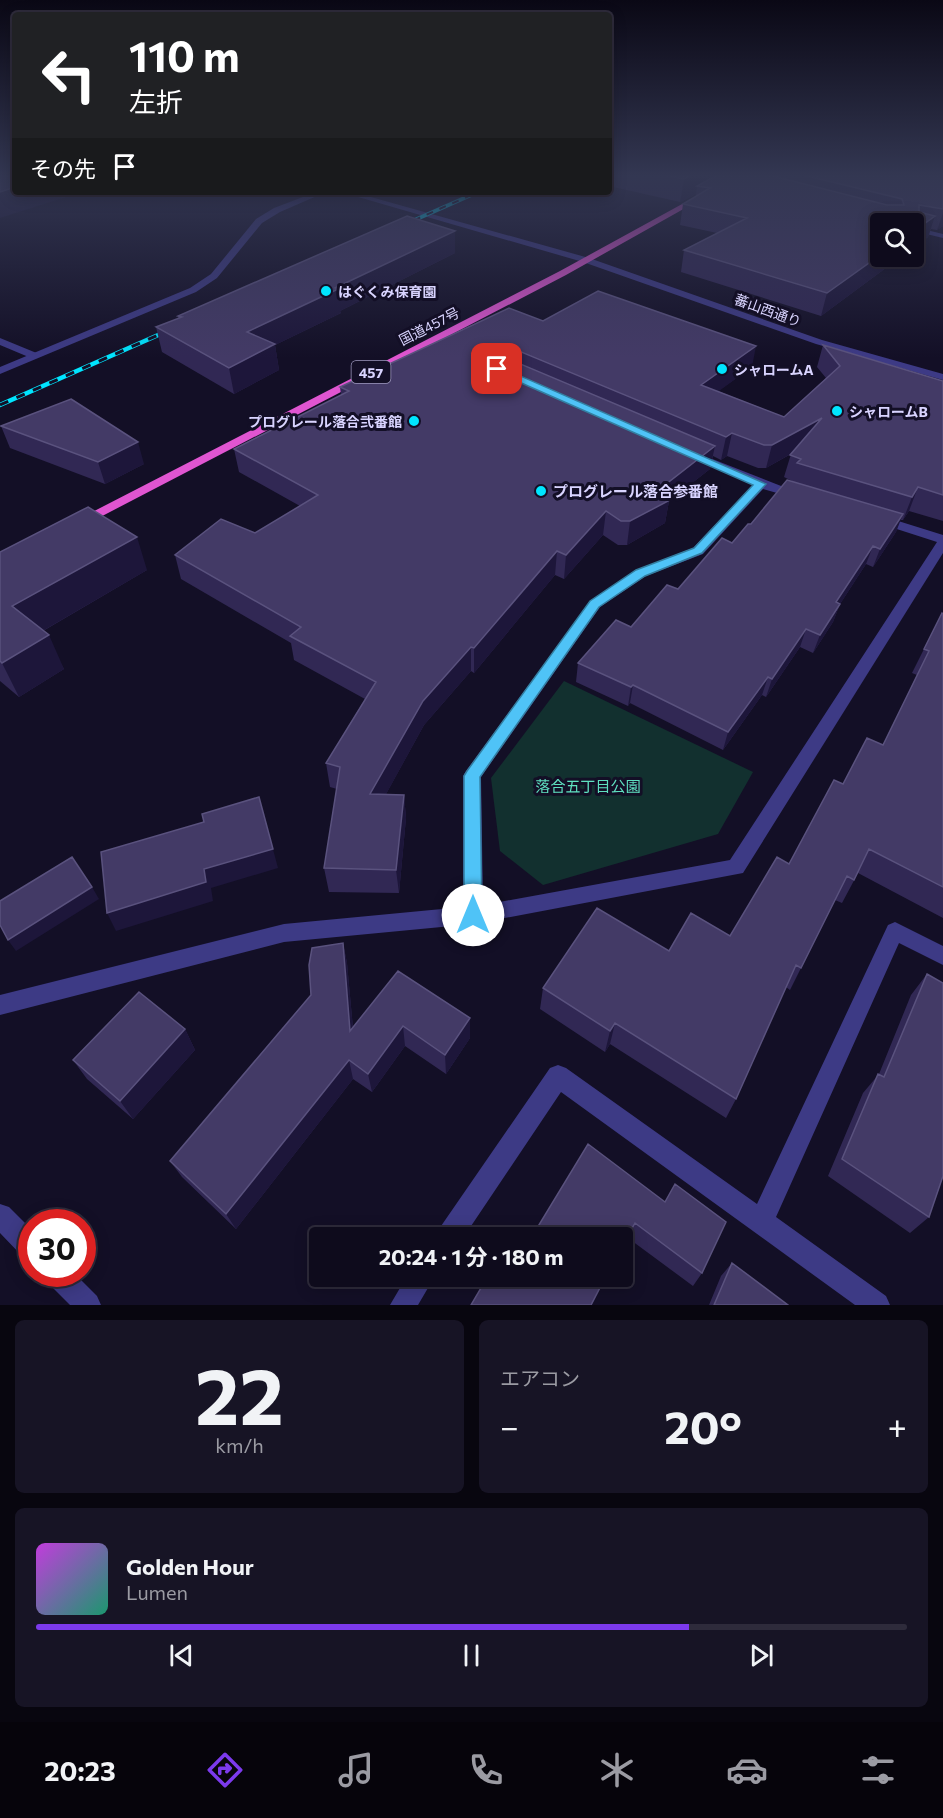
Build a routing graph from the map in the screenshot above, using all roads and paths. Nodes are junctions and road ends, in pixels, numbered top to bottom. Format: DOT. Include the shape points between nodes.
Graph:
graph roads {
  1 [pos="247,236"];
  2 [pos="501,236"];
  3 [pos="630,236"];
  4 [pos="586,260"];
  5 [pos="0,341"];
  6 [pos="36,356"];
  7 [pos="0,371"];
  8 [pos="943,377"];
  9 [pos="684,450"];
  10 [pos="760,484"];
  11 [pos="806,497"];
  12 [pos="863,515"];
  13 [pos="64,531"];
  14 [pos="943,541"];
  15 [pos="473,915"];
  16 [pos="943,956"];
  17 [pos="0,1005"];
  18 [pos="0,1216"];
  19 [pos="761,1222"];
  20 [pos="455,1227"];
  21 [pos="18,1234"];
  22 [pos="70,1287"];
  23 [pos="415,1287"];
  24 [pos="88,1305"];
  25 [pos="403,1305"];
  26 [pos="878,1305"];
  1 -- 6 [label="street" via="214,276 193,290"];
  2 -- 4 [label="street, 蕃山西通り"];
  3 -- 4 [label="highway, 国道457号 / 457"];
  4 -- 8 [label="street, 蕃山西通り" via="819,342"];
  4 -- 13 [label="highway, 国道457号 / 457"];
  5 -- 6 [label="street"];
  6 -- 7 [label="street"];
  9 -- 10 [label="street"];
  10 -- 11 [label="street"];
  10 -- 15 [label="street" via="698,550 641,573 595,604 472,776"];
  12 -- 14 [label="street"];
  14 -- 15 [label="street" via="736,867"];
  15 -- 17 [label="street" via="284,933"];
  16 -- 19 [label="street" via="895,931"];
  18 -- 21 [label="street"];
  19 -- 20 [label="street" via="558,1076"];
  19 -- 26 [label="street"];
  22 -- 24 [label="street"];
  23 -- 25 [label="street"];
}
